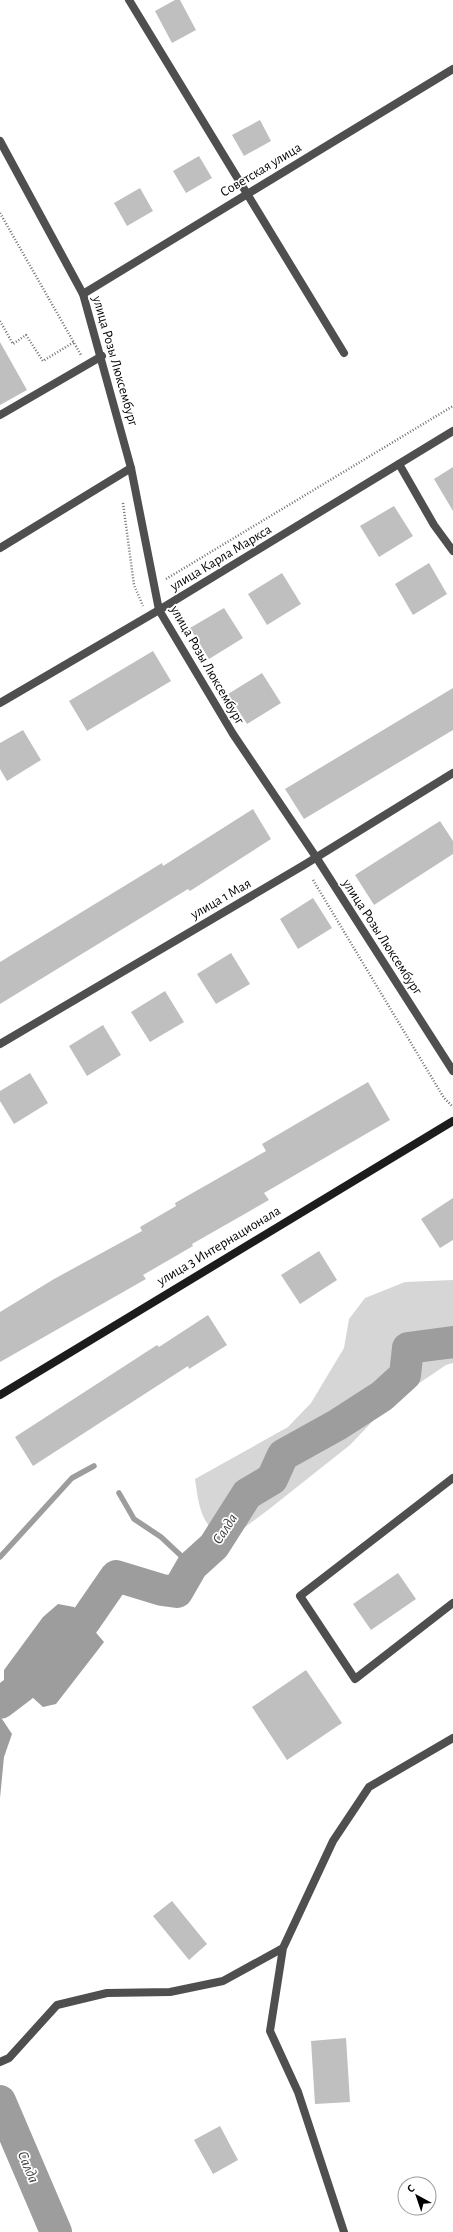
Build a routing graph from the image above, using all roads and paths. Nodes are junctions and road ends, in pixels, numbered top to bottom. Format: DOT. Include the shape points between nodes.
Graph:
graph roads {
  1 [pos="129,0"];
  2 [pos="453,69"];
  3 [pos="0,141"];
  4 [pos="246,194"];
  5 [pos="0,213"];
  6 [pos="83,294"];
  7 [pos="0,321"];
  8 [pos="74,342"];
  9 [pos="344,353"];
  10 [pos="102,356"];
  11 [pos="87,364"];
  12 [pos="453,406"];
  13 [pos="0,416"];
  14 [pos="453,431"];
  15 [pos="399,464"];
  16 [pos="131,468"];
  17 [pos="0,548"];
  18 [pos="453,550"];
  19 [pos="153,583"];
  20 [pos="134,585"];
  21 [pos="160,610"];
  22 [pos="0,703"];
  23 [pos="453,773"];
  24 [pos="316,857"];
  25 [pos="0,1044"];
  26 [pos="453,1071"];
  27 [pos="453,1121"];
  28 [pos="0,1395"];
  29 [pos="453,1478"];
  30 [pos="453,1603"];
  31 [pos="453,1738"];
  32 [pos="283,1948"];
  33 [pos="0,2062"];
  34 [pos="344,2232"];
  1 -- 4 [label="street"];
  2 -- 4 [label="street, Советская улица"];
  3 -- 6 [label="street, улица Розы Люксембург"];
  4 -- 6 [label="street, Советская улица"];
  4 -- 9 [label="street"];
  5 -- 8 [label="path"];
  6 -- 10 [label="street, улица Розы Люксембург"];
  7 -- 8 [label="path" via="13,344 26,335 43,361"];
  8 -- 11 [label="path"];
  10 -- 11 [label="street"];
  10 -- 16 [label="street, улица Розы Люксембург"];
  11 -- 13 [label="street"];
  12 -- 19 [label="path" via="170,578"];
  14 -- 15 [label="street, улица Карла Маркса"];
  15 -- 18 [label="street" via="434,526"];
  15 -- 21 [label="street, улица Карла Маркса"];
  16 -- 17 [label="street"];
  16 -- 19 [label="street, улица Розы Люксембург"];
  19 -- 20 [label="path"];
  19 -- 21 [label="street, улица Розы Люксембург"];
  21 -- 22 [label="street, улица Карла Маркса"];
  21 -- 24 [label="street, улица Розы Люксембург" via="233,734"];
  23 -- 24 [label="street, улица 1 Мая"];
  24 -- 25 [label="street, улица 1 Мая"];
  24 -- 26 [label="street, улица Розы Люксембург"];
  27 -- 28 [label="main road, улица 3 Интернационала"];
  29 -- 30 [label="street" via="300,1596 355,1679"];
  31 -- 32 [label="street" via="369,1787 333,1841"];
  32 -- 33 [label="street" via="223,1981 170,1992 107,1993 56,2005 9,2058"];
  32 -- 34 [label="street" via="270,2031 298,2092"];
}
